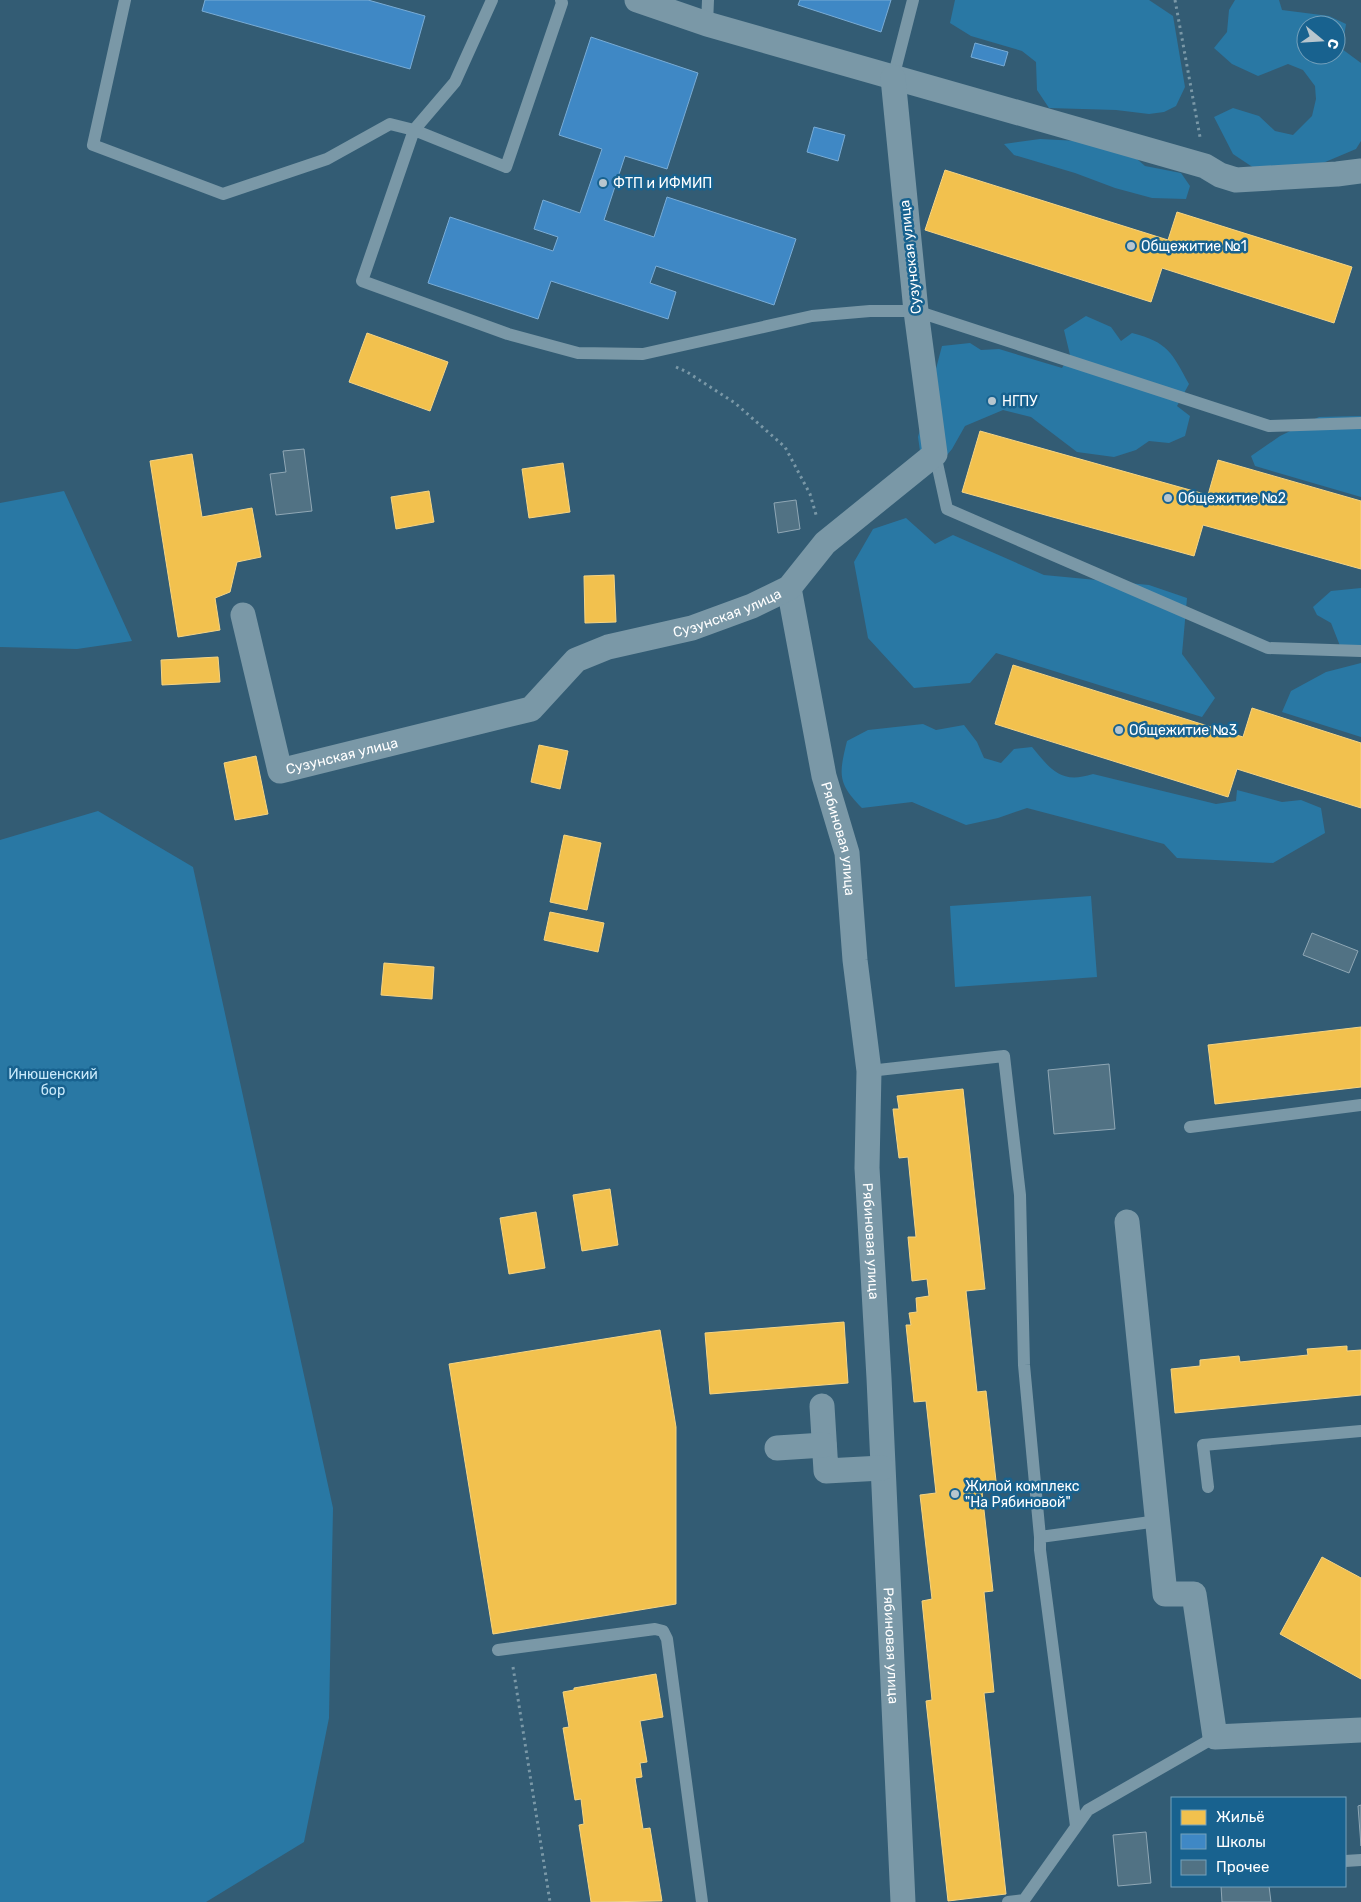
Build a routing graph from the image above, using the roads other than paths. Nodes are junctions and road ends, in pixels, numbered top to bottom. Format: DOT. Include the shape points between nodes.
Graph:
graph roads {
  1 [pos="125,0"];
  2 [pos="492,0"];
  3 [pos="561,0"];
  4 [pos="637,0"];
  5 [pos="913,0"];
  6 [pos="708,12"];
  7 [pos="893,78"];
  8 [pos="414,130"];
  9 [pos="1361,171"];
  10 [pos="916,311"];
  11 [pos="1361,423"];
  12 [pos="935,454"];
  13 [pos="789,588"];
  14 [pos="243,615"];
  15 [pos="1361,652"];
  16 [pos="869,1071"];
  17 [pos="1361,1105"];
  18 [pos="1190,1127"];
  19 [pos="1128,1222"];
  20 [pos="822,1406"];
  21 [pos="1361,1431"];
  22 [pos="824,1445"];
  23 [pos="777,1448"];
  24 [pos="882,1468"];
  25 [pos="1208,1487"];
  26 [pos="1158,1521"];
  27 [pos="1040,1537"];
  28 [pos="504,1650"];
  29 [pos="1361,1730"];
  30 [pos="1215,1737"];
  31 [pos="1076,1826"];
  32 [pos="1361,1860"];
  33 [pos="1346,1861"];
  34 [pos="702,1902"];
  35 [pos="902,1902"];
  36 [pos="1008,1902"];
  1 -- 8 [label="lane" via="93,145 223,194 327,159 390,124"];
  2 -- 8 [label="lane" via="455,82"];
  3 -- 8 [label="lane" via="506,167"];
  4 -- 6 [label="street"];
  5 -- 7 [label="lane"];
  6 -- 7 [label="street"];
  7 -- 9 [label="street" via="1205,166 1236,180"];
  7 -- 10 [label="street, Сузунская улица"];
  8 -- 10 [label="lane" via="362,281 508,334 578,353 643,354 812,316"];
  10 -- 11 [label="lane" via="1269,426"];
  10 -- 12 [label="street, Сузунская улица"];
  12 -- 13 [label="street, Сузунская улица" via="825,543"];
  12 -- 15 [label="lane" via="947,509 1268,648"];
  13 -- 14 [label="street, Сузунская улица" via="752,606 692,628 608,647 576,660 531,709 280,771"];
  13 -- 16 [label="street, Рябиновая улица" via="824,776 847,853 855,960"];
  16 -- 24 [label="street, Рябиновая улица" via="867,1168"];
  16 -- 27 [label="lane" via="1004,1056 1020,1195 1024,1365"];
  17 -- 18 [label="lane"];
  19 -- 26 [label="street"];
  20 -- 22 [label="street"];
  21 -- 25 [label="lane" via="1203,1445"];
  22 -- 23 [label="street"];
  22 -- 24 [label="street" via="826,1472"];
  24 -- 35 [label="street, Рябиновая улица"];
  26 -- 27 [label="lane"];
  26 -- 30 [label="street" via="1165,1594 1194,1594"];
  27 -- 31 [label="lane"];
  28 -- 34 [label="lane" via="655,1628 663,1631 667,1640"];
  29 -- 30 [label="street"];
  30 -- 31 [label="lane" via="1088,1810"];
  31 -- 36 [label="lane" via="1024,1900"];
  32 -- 33 [label="lane"];
}
